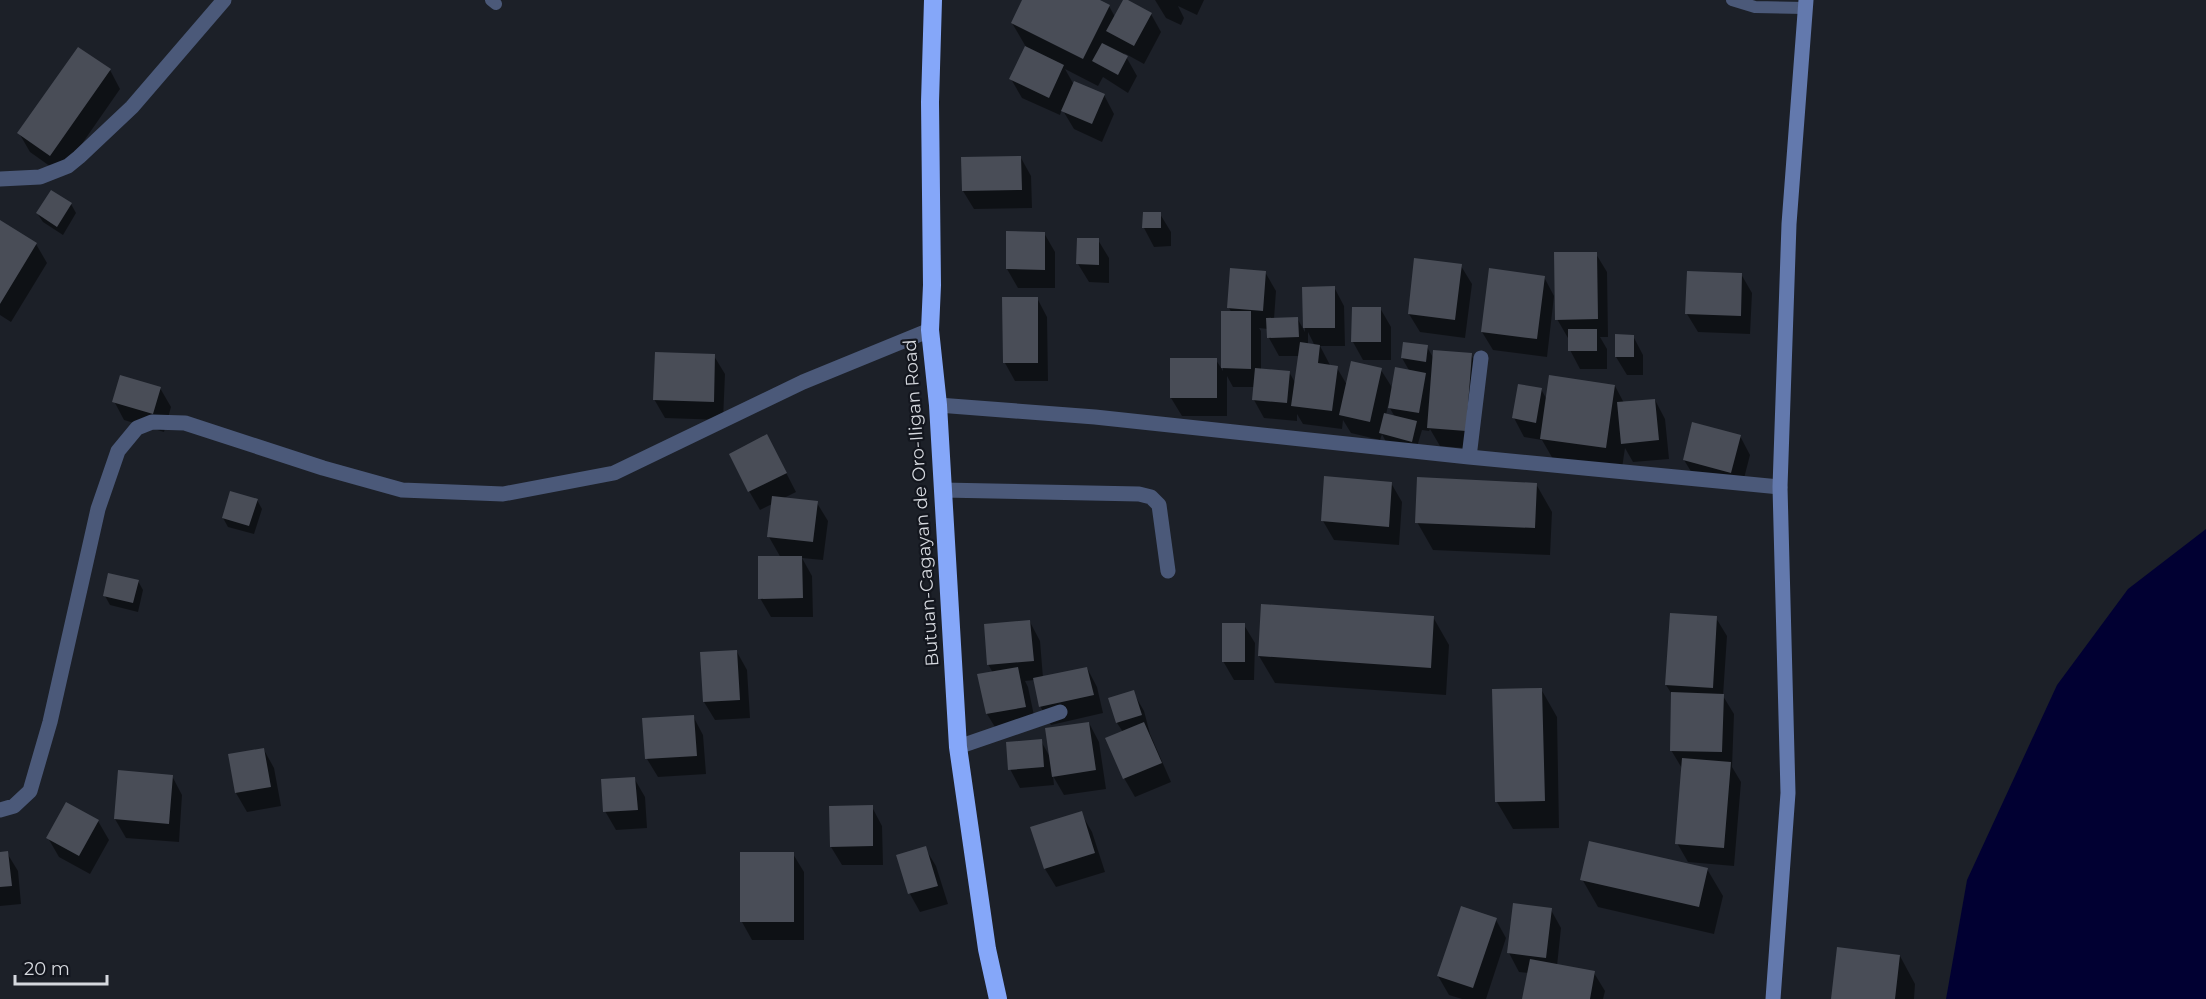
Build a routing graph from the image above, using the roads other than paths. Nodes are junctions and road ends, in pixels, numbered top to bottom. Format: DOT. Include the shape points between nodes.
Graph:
graph roads {
  1 [pos="224,0"];
  2 [pos="932,0"];
  3 [pos="1732,0"];
  4 [pos="1805,4"];
  5 [pos="0,179"];
  6 [pos="930,330"];
  7 [pos="1481,358"];
  8 [pos="938,405"];
  9 [pos="1469,457"];
  10 [pos="1780,487"];
  11 [pos="942,490"];
  12 [pos="1168,571"];
  13 [pos="1060,712"];
  14 [pos="958,747"];
  15 [pos="0,810"];
  16 [pos="998,999"];
  17 [pos="1773,999"];
  1 -- 5 [label="street" via="132,107 79,158 40,177"];
  2 -- 6 [label="highway, Butuan-Cagayan de Oro-Iligan Road"];
  3 -- 4 [label="lane" via="1755,8"];
  4 -- 10 [label="street" via="1789,224"];
  6 -- 8 [label="highway, Butuan-Cagayan de Oro-Iligan Road"];
  6 -- 15 [label="street" via="803,382 614,473 503,494 402,490 185,423 152,422 137,428 118,451 98,509 50,722 30,791 14,806"];
  7 -- 9 [label="street"];
  8 -- 9 [label="street" via="1095,417"];
  8 -- 11 [label="highway, Butuan-Cagayan de Oro-Iligan Road"];
  9 -- 10 [label="street"];
  10 -- 17 [label="street" via="1788,793"];
  11 -- 12 [label="street" via="1151,497 1159,505"];
  11 -- 14 [label="highway, Butuan-Cagayan de Oro-Iligan Road"];
  13 -- 14 [label="street"];
  14 -- 16 [label="highway, Butuan-Cagayan de Oro-Iligan Road" via="987,949"];
}
